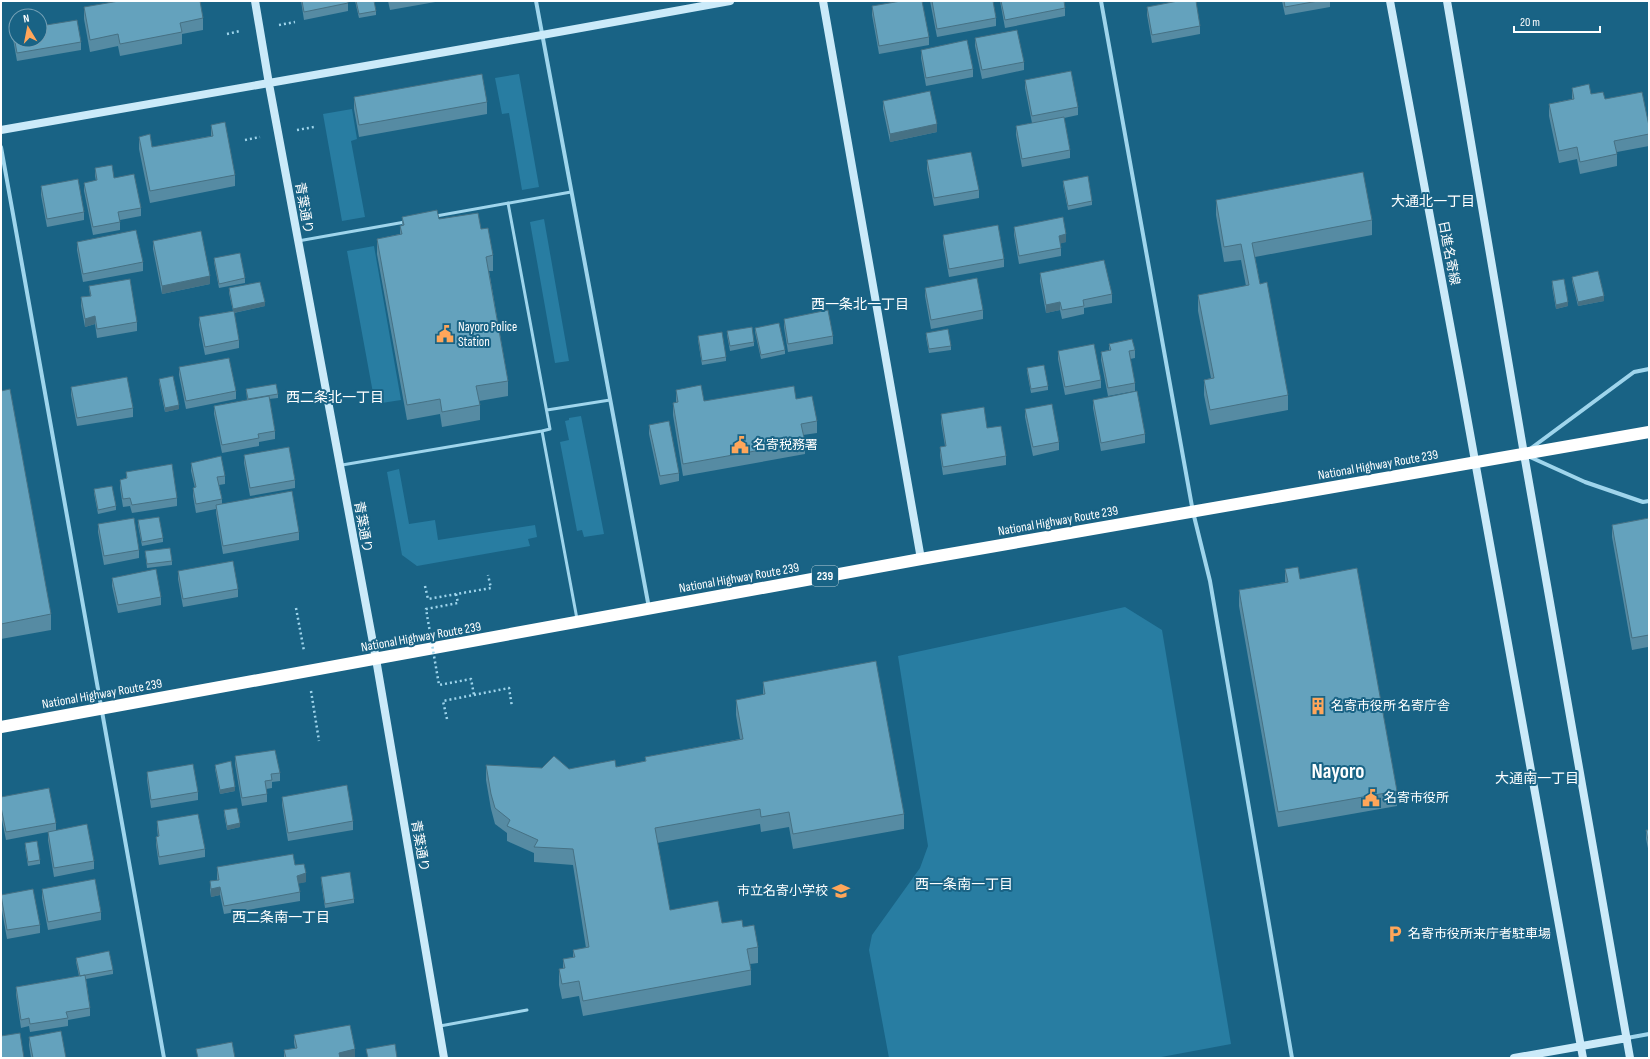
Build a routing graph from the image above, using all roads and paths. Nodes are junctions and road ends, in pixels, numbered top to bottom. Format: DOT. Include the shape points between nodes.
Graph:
graph roads {
  1 [pos="255,1"];
  2 [pos="536,1"];
  3 [pos="730,1"];
  4 [pos="823,1"];
  5 [pos="1101,1"];
  6 [pos="1390,1"];
  7 [pos="1447,1"];
  8 [pos="542,36"];
  9 [pos="269,84"];
  10 [pos="1,130"];
  11 [pos="1,147"];
  12 [pos="571,192"];
  13 [pos="508,203"];
  14 [pos="430,217"];
  15 [pos="406,222"];
  16 [pos="298,241"];
  17 [pos="1649,369"];
  18 [pos="610,400"];
  19 [pos="547,410"];
  20 [pos="542,431"];
  21 [pos="1649,432"];
  22 [pos="1524,454"];
  23 [pos="1475,462"];
  24 [pos="340,465"];
  25 [pos="1649,501"];
  26 [pos="1193,512"];
  27 [pos="921,558"];
  28 [pos="488,575"];
  29 [pos="425,586"];
  30 [pos="456,594"];
  31 [pos="650,609"];
  32 [pos="577,622"];
  33 [pos="376,659"];
  34 [pos="474,695"];
  35 [pos="512,707"];
  36 [pos="102,708"];
  37 [pos="447,719"];
  38 [pos="1,727"];
  39 [pos="527,1010"];
  40 [pos="438,1027"];
  41 [pos="1649,1034"];
  42 [pos="1627,1038"];
  43 [pos="1581,1046"];
  44 [pos="164,1058"];
  45 [pos="444,1058"];
  46 [pos="1292,1058"];
  47 [pos="1514,1058"];
  48 [pos="1583,1058"];
  49 [pos="1630,1058"];
  1 -- 9 [label="street, 青葉通り"];
  2 -- 8 [label="street"];
  3 -- 8 [label="street"];
  4 -- 27 [label="street"];
  5 -- 26 [label="street"];
  6 -- 23 [label="street, 日進名寄線"];
  7 -- 22 [label="street"];
  8 -- 9 [label="street"];
  8 -- 12 [label="street"];
  9 -- 10 [label="street"];
  9 -- 16 [label="street, 青葉通り"];
  11 -- 36 [label="street"];
  12 -- 13 [label="lane"];
  12 -- 18 [label="street"];
  13 -- 14 [label="lane"];
  13 -- 19 [label="lane"];
  15 -- 16 [label="lane"];
  16 -- 24 [label="street, 青葉通り"];
  17 -- 22 [label="street" via="1634,372"];
  18 -- 19 [label="lane"];
  18 -- 31 [label="street"];
  19 -- 20 [label="lane" via="550,429"];
  20 -- 24 [label="lane"];
  20 -- 32 [label="lane"];
  21 -- 22 [label="highway, National Highway Route 239 / 239"];
  22 -- 23 [label="highway, National Highway Route 239 / 239"];
  22 -- 25 [label="street" via="1586,482 1643,502"];
  22 -- 42 [label="street"];
  23 -- 26 [label="highway, National Highway Route 239 / 239"];
  23 -- 43 [label="street, 日進名寄線"];
  24 -- 33 [label="street, 青葉通り"];
  26 -- 27 [label="highway, National Highway Route 239 / 239"];
  26 -- 46 [label="street" via="1210,581"];
  27 -- 31 [label="highway, National Highway Route 239 / 239"];
  28 -- 30 [label="path" via="491,588"];
  29 -- 30 [label="path" via="428,599"];
  30 -- 34 [label="path, bridge" via="458,603 426,608 439,685 471,679"];
  31 -- 32 [label="highway, National Highway Route 239 / 239"];
  32 -- 33 [label="highway, National Highway Route 239 / 239"];
  33 -- 36 [label="highway, National Highway Route 239 / 239"];
  33 -- 40 [label="street, 青葉通り"];
  34 -- 35 [label="path" via="509,688"];
  34 -- 37 [label="path" via="443,700"];
  36 -- 38 [label="highway, National Highway Route 239 / 239"];
  36 -- 44 [label="street"];
  39 -- 40 [label="lane"];
  40 -- 45 [label="street, 青葉通り"];
  41 -- 42 [label="street"];
  42 -- 43 [label="street"];
  42 -- 49 [label="street"];
  43 -- 47 [label="street"];
  43 -- 48 [label="street, 日進名寄線"];
}
